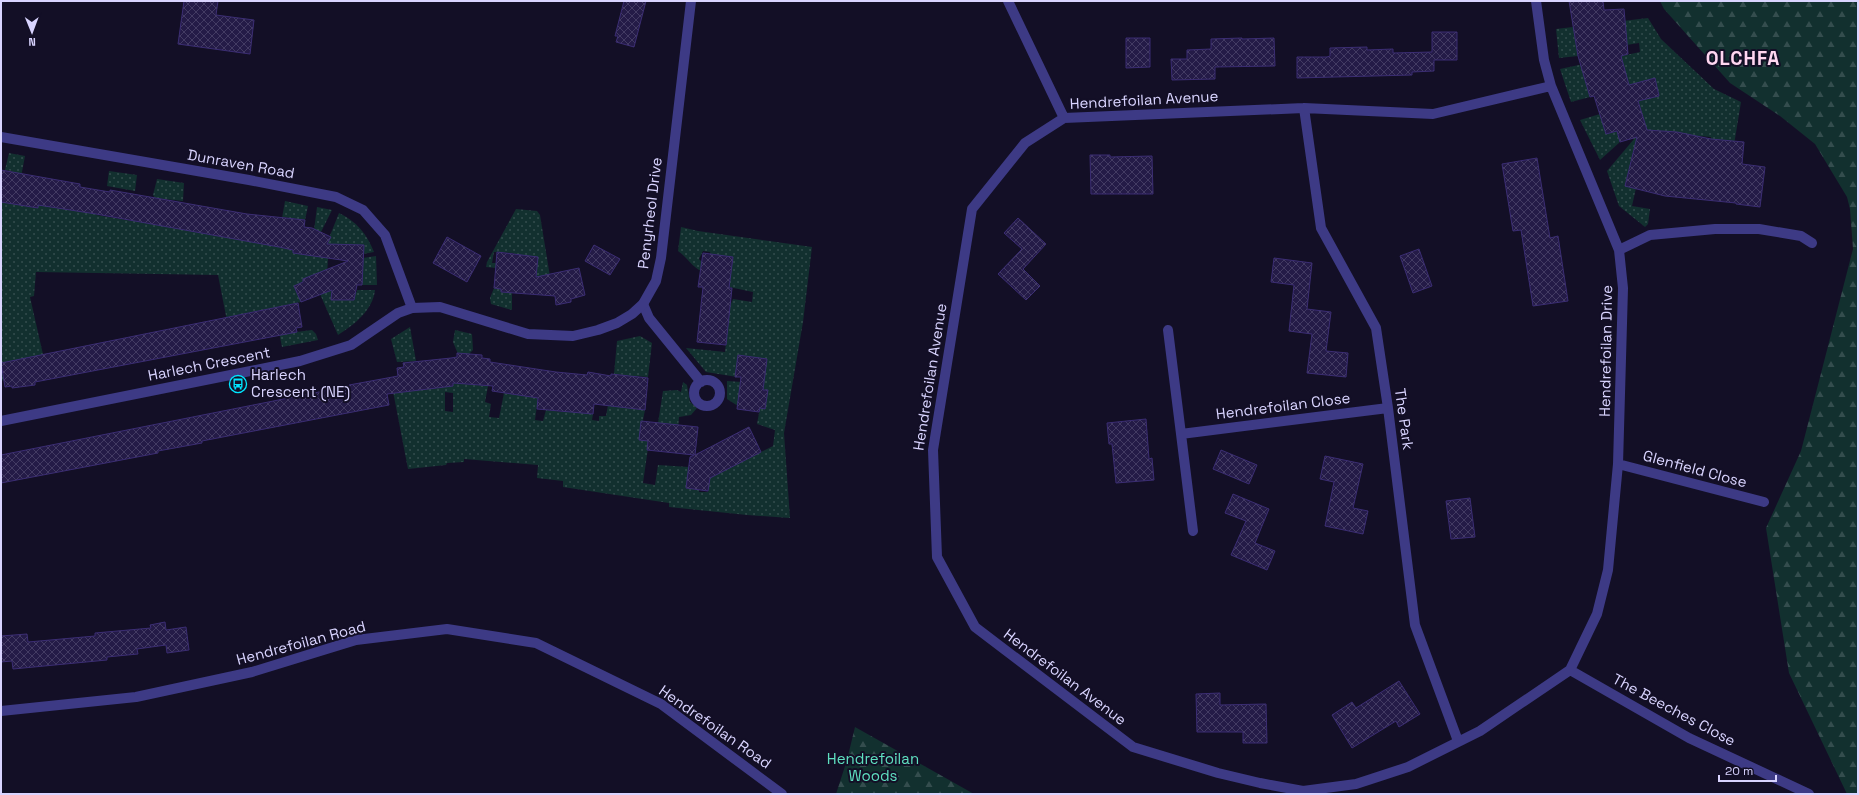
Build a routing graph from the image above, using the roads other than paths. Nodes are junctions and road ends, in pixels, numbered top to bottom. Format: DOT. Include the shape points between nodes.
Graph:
graph roads {
  1 [pos="691,1"];
  2 [pos="1008,1"];
  3 [pos="1536,1"];
  4 [pos="1551,86"];
  5 [pos="1304,108"];
  6 [pos="1064,118"];
  7 [pos="1,137"];
  8 [pos="1812,243"];
  9 [pos="1619,250"];
  10 [pos="644,304"];
  11 [pos="412,308"];
  12 [pos="1168,330"];
  13 [pos="700,382"];
  14 [pos="1388,408"];
  15 [pos="1,421"];
  16 [pos="1181,434"];
  17 [pos="1618,464"];
  18 [pos="1764,502"];
  19 [pos="1193,531"];
  20 [pos="1570,670"];
  21 [pos="1,711"];
  22 [pos="1458,741"];
  23 [pos="782,794"];
  24 [pos="1808,794"];
  1 -- 10 [label="street, Penyrheol Drive" via="661,258 656,281"];
  2 -- 6 [label="street"];
  3 -- 4 [label="street, Hendrefoilan Drive" via="1544,60"];
  4 -- 5 [label="street, Hendrefoilan Avenue" via="1433,114"];
  4 -- 9 [label="street, Hendrefoilan Drive"];
  5 -- 6 [label="street, Hendrefoilan Avenue"];
  5 -- 14 [label="street, The Park" via="1321,228 1376,328"];
  6 -- 22 [label="street, Hendrefoilan Avenue" via="1025,143 972,209 933,450 937,557 975,627 1133,747 1260,784 1303,791 1356,784 1408,767"];
  7 -- 11 [label="street, Dunraven Road" via="336,197 363,210 385,235"];
  8 -- 9 [label="street" via="1801,236 1759,229 1715,228 1650,235"];
  9 -- 17 [label="street, Hendrefoilan Drive" via="1623,288"];
  10 -- 11 [label="street, Penyrheol Drive" via="617,323 573,336 528,334 440,307"];
  10 -- 13 [label="street" via="649,318"];
  11 -- 15 [label="street, Harlech Crescent" via="398,313 350,345 300,361"];
  12 -- 16 [label="street"];
  14 -- 16 [label="street, Hendrefoilan Close"];
  14 -- 22 [label="street, The Park" via="1415,625"];
  16 -- 19 [label="street"];
  17 -- 18 [label="street, Glenfield Close"];
  17 -- 20 [label="street, Hendrefoilan Drive" via="1608,570 1597,614"];
  20 -- 22 [label="street, Hendrefoilan Avenue" via="1493,722"];
  20 -- 24 [label="street, The Beeches Close" via="1689,738"];
  21 -- 23 [label="street, Hendrefoilan Road" via="136,698 252,672 356,640 447,630 536,643 598,673 661,704"];
}
